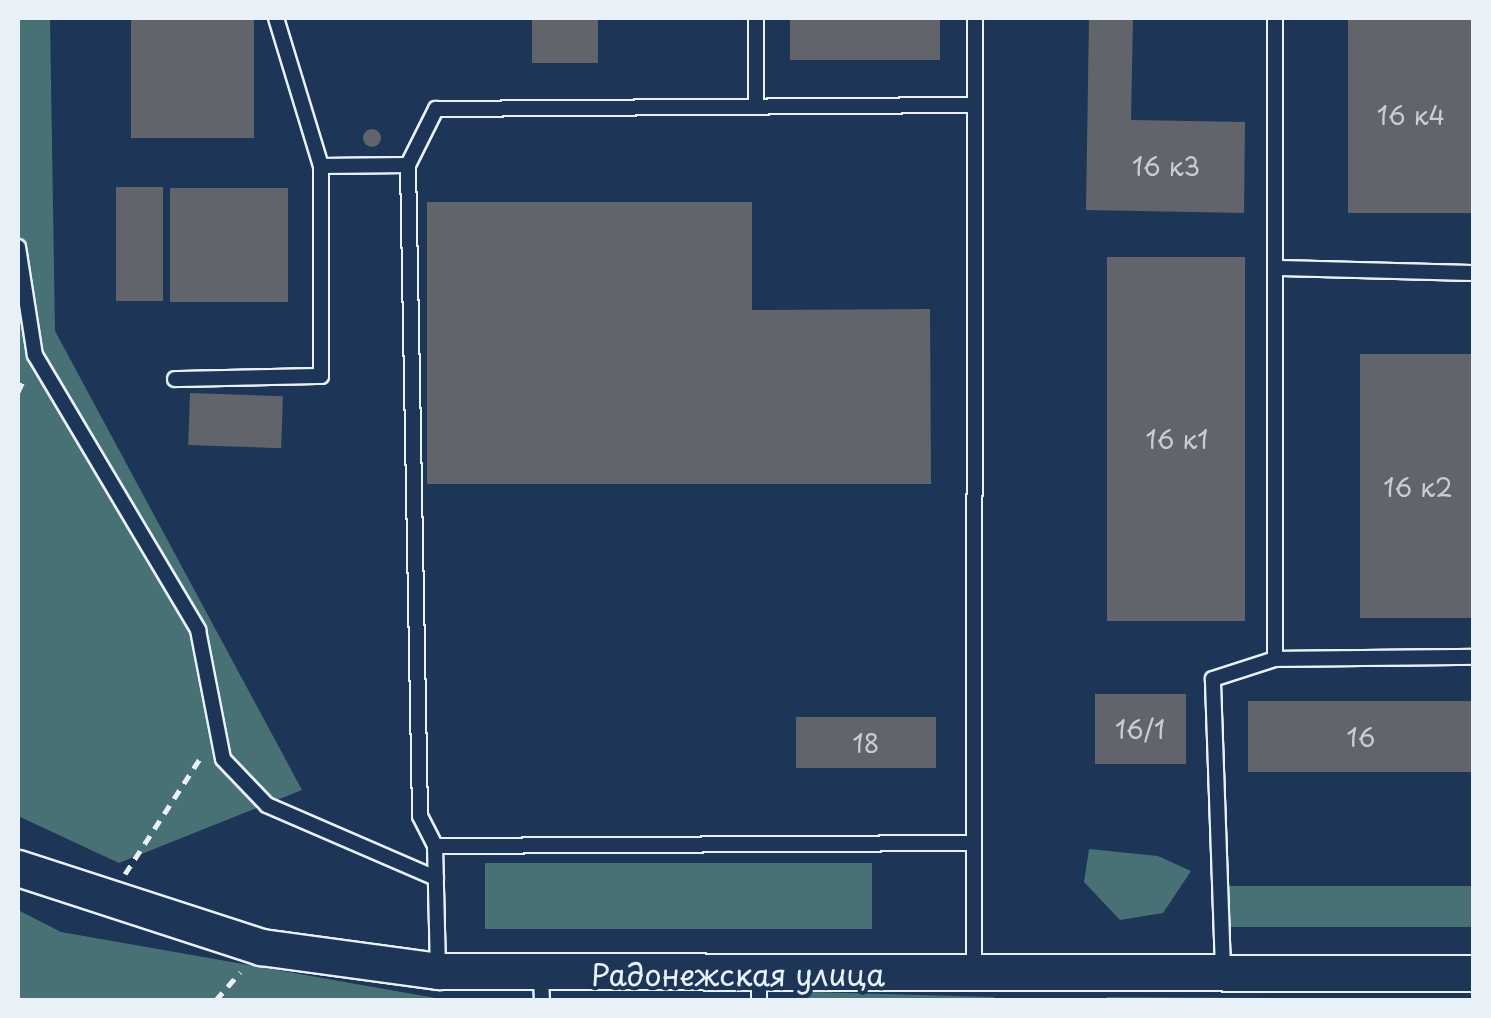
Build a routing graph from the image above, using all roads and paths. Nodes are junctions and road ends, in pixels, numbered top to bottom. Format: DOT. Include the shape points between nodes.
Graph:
graph roads {
  1 [pos="276,18"];
  2 [pos="756,18"];
  3 [pos="975,18"];
  4 [pos="1275,18"];
  5 [pos="975,105"];
  6 [pos="756,107"];
  7 [pos="408,164"];
  8 [pos="321,166"];
  9 [pos="18,248"];
  10 [pos="1278,268"];
  11 [pos="1474,273"];
  12 [pos="175,378"];
  13 [pos="1474,657"];
  14 [pos="1276,659"];
  15 [pos="218,732"];
  16 [pos="970,844"];
  17 [pos="436,846"];
  18 [pos="18,868"];
  19 [pos="436,878"];
  20 [pos="107,902"];
  21 [pos="261,947"];
  22 [pos="1223,969"];
  23 [pos="438,971"];
  24 [pos="974,972"];
  25 [pos="1474,972"];
  26 [pos="541,987"];
  27 [pos="759,988"];
  28 [pos="216,1000"];
  1 -- 8 [label="lane"];
  2 -- 6 [label="lane"];
  3 -- 5 [label="lane"];
  4 -- 10 [label="lane"];
  5 -- 6 [label="lane"];
  5 -- 16 [label="lane"];
  6 -- 7 [label="lane" via="436,110"];
  7 -- 8 [label="lane"];
  7 -- 17 [label="lane" via="420,816"];
  8 -- 12 [label="lane" via="321,376"];
  9 -- 15 [label="lane" via="36,355 198,630"];
  10 -- 11 [label="lane"];
  10 -- 14 [label="lane"];
  13 -- 14 [label="lane"];
  14 -- 22 [label="lane" via="1213,679"];
  15 -- 19 [label="lane" via="223,759 268,805"];
  15 -- 20 [label="path"];
  16 -- 17 [label="lane"];
  16 -- 24 [label="lane"];
  17 -- 19 [label="lane"];
  18 -- 20 [label="street, Радонежская улица"];
  19 -- 23 [label="lane"];
  20 -- 21 [label="street, Радонежская улица"];
  21 -- 23 [label="street, Радонежская улица"];
  21 -- 28 [label="path"];
  22 -- 24 [label="street, Радонежская улица"];
  22 -- 25 [label="street, Радонежская улица"];
  23 -- 26 [label="street, Радонежская улица"];
  24 -- 27 [label="street, Радонежская улица"];
  26 -- 27 [label="street, Радонежская улица"];
}
